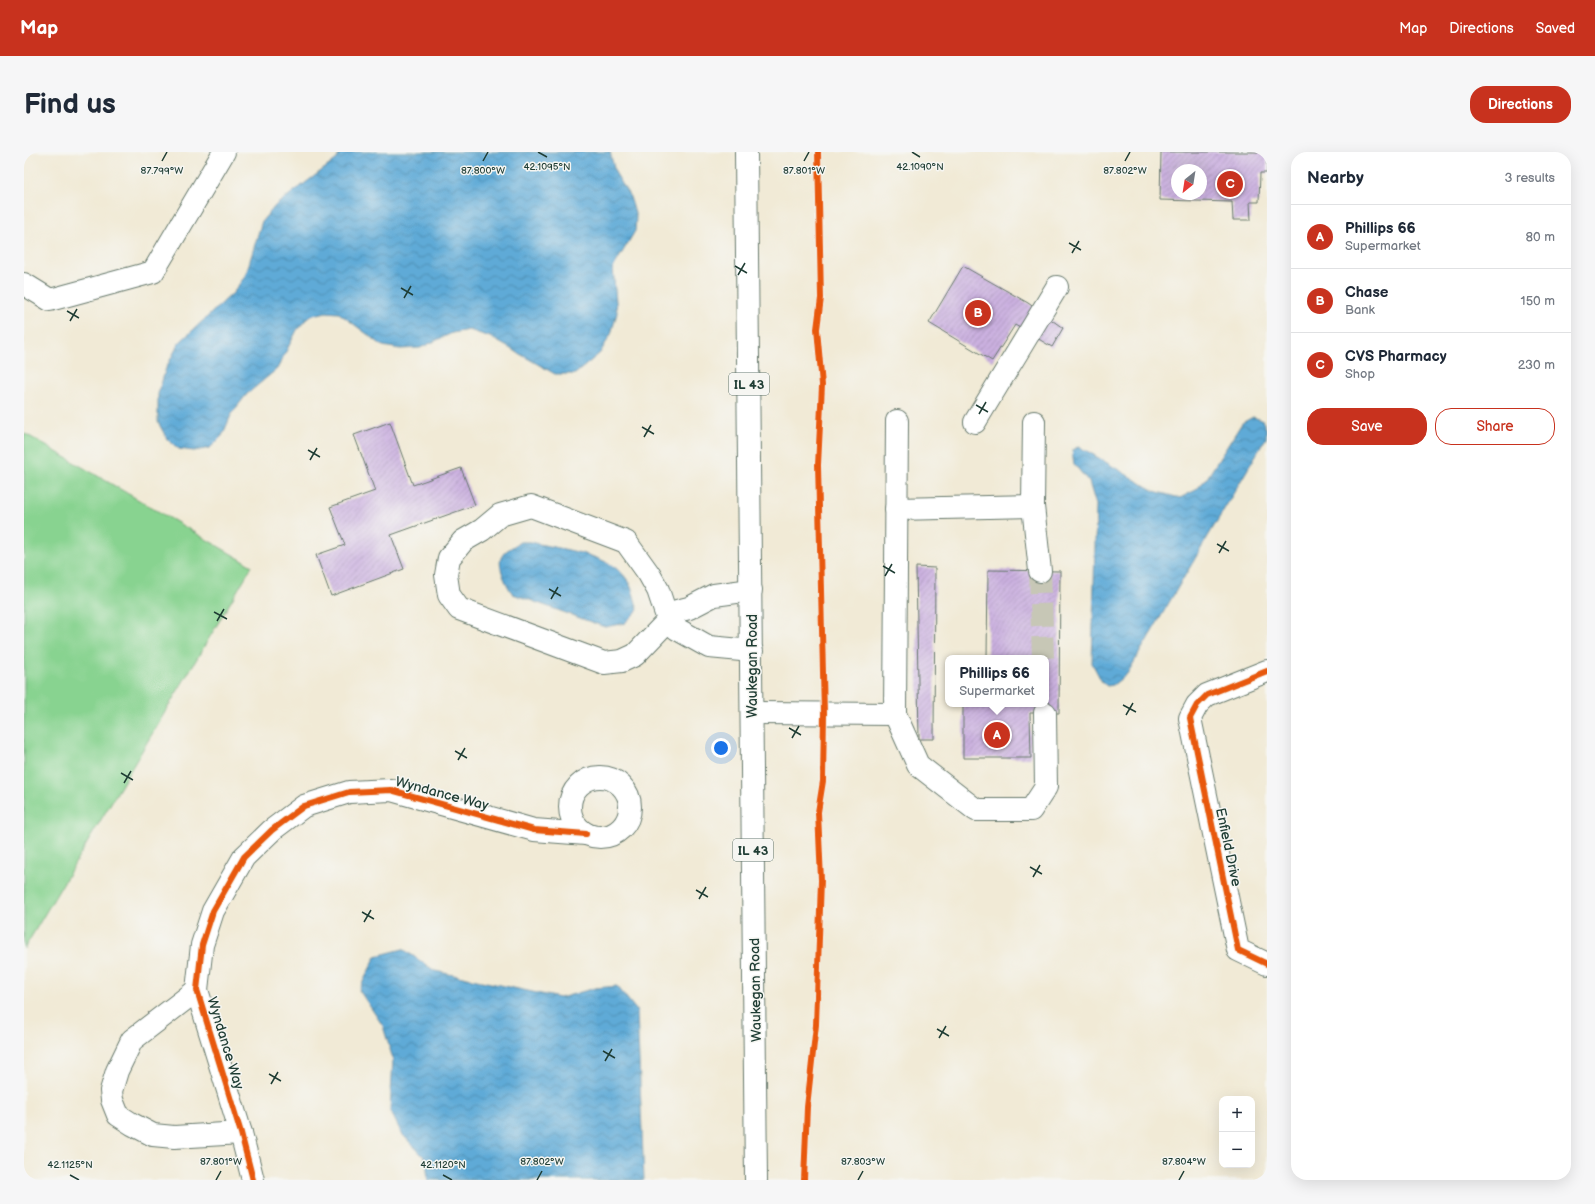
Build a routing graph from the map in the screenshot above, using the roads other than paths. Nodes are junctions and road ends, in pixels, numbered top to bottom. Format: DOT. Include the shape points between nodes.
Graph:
graph roads {
  1 [pos="224,152"];
  2 [pos="746,152"];
  3 [pos="24,284"];
  4 [pos="1057,288"];
  5 [pos="897,421"];
  6 [pos="974,422"];
  7 [pos="1034,422"];
  8 [pos="1033,506"];
  9 [pos="896,509"];
  10 [pos="1040,571"];
  11 [pos="751,590"];
  12 [pos="668,620"];
  13 [pos="752,651"];
  14 [pos="1267,671"];
  15 [pos="752,713"];
  16 [pos="1045,713"];
  17 [pos="895,714"];
  18 [pos="586,834"];
  19 [pos="1267,964"];
  20 [pos="198,990"];
  21 [pos="241,1133"];
  22 [pos="253,1180"];
  23 [pos="756,1180"];
  1 -- 3 [label="street" via="153,272 50,300"];
  2 -- 11 [label="street, Waukegan Road / IL 43"];
  4 -- 6 [label="street"];
  5 -- 9 [label="street"];
  7 -- 8 [label="street"];
  8 -- 9 [label="street"];
  8 -- 10 [label="street"];
  9 -- 17 [label="street"];
  11 -- 12 [label="street" via="714,595 689,608 677,611"];
  11 -- 13 [label="street, Waukegan Road / IL 43"];
  12 -- 12 [label="street" via="635,655 622,661 604,663 459,609 449,594 446,575 449,558 463,541 500,515 531,506 626,542 658,590"];
  12 -- 13 [label="street" via="677,629 709,647"];
  13 -- 15 [label="street, Waukegan Road / IL 43"];
  14 -- 19 [label="street, Enfield Drive" via="1207,695 1196,705 1190,718 1238,950"];
  15 -- 17 [label="street"];
  15 -- 23 [label="street, Waukegan Road / IL 43"];
  16 -- 17 [label="street" via="1046,787 1031,810 976,810 918,765"];
  18 -- 20 [label="street, Wyndance Way" via="534,830 391,790 349,792 304,806 272,830 240,863 213,911 202,945"];
  20 -- 21 [label="street, Wyndance Way"];
  20 -- 21 [label="street, Wyndance Way" via="132,1040 117,1070 111,1091 112,1100 118,1115 153,1135 174,1137"];
  21 -- 22 [label="street, Wyndance Way"];
}
